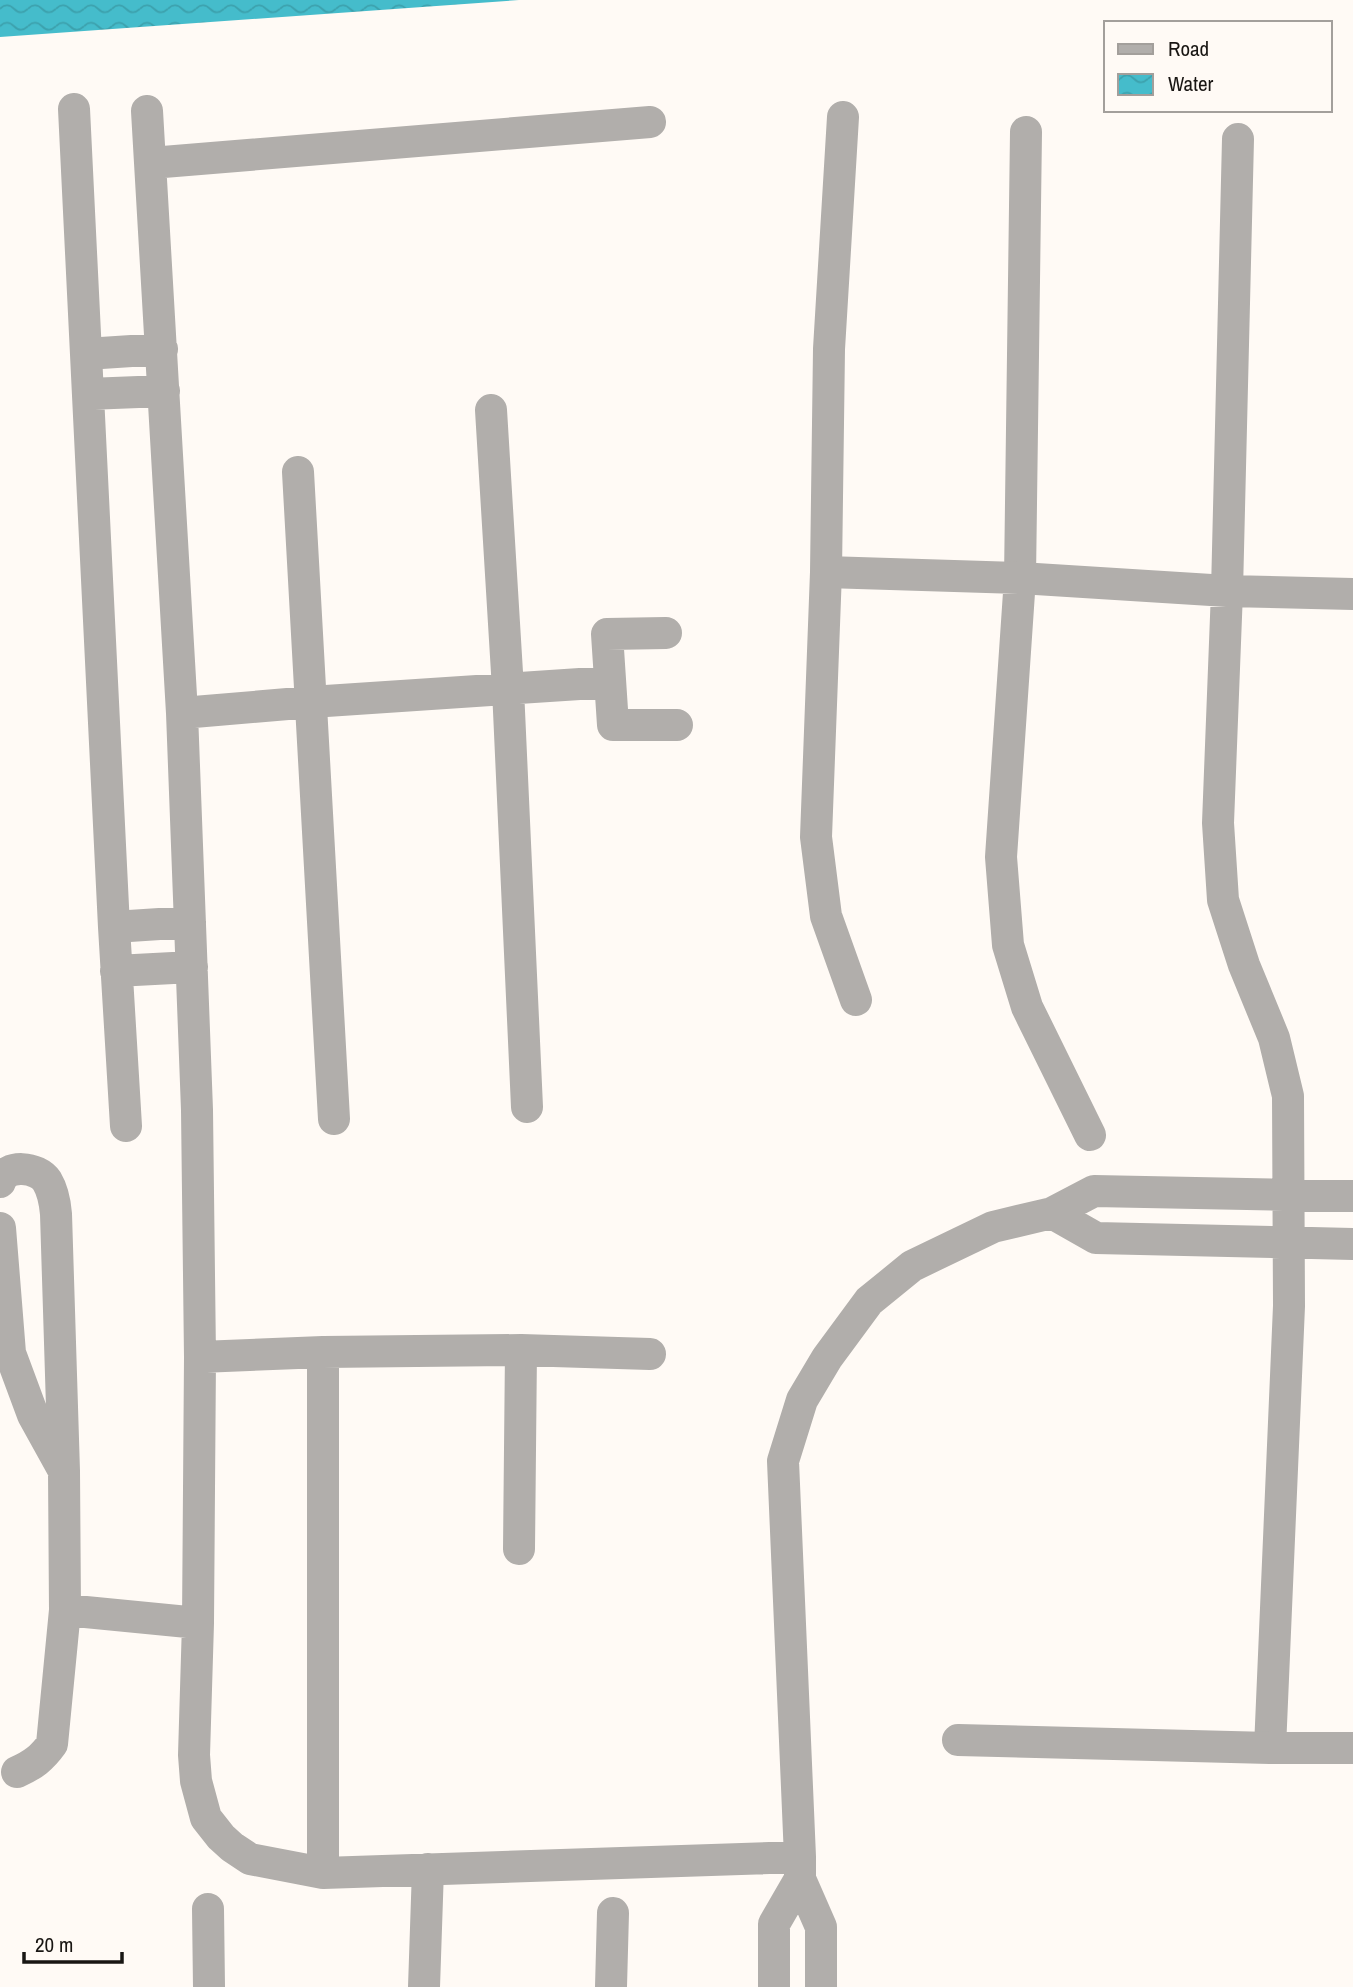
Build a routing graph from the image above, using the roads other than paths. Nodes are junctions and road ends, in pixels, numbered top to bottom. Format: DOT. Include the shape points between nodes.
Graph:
graph roads {
  1 [pos="74,109"];
  2 [pos="147,111"];
  3 [pos="843,117"];
  4 [pos="650,122"];
  5 [pos="1026,132"];
  6 [pos="1238,139"];
  7 [pos="151,163"];
  8 [pos="162,349"];
  9 [pos="86,354"];
  10 [pos="164,391"];
  11 [pos="88,394"];
  12 [pos="491,410"];
  13 [pos="298,472"];
  14 [pos="826,572"];
  15 [pos="1020,578"];
  16 [pos="1227,591"];
  17 [pos="1353,594"];
  18 [pos="666,633"];
  19 [pos="610,682"];
  20 [pos="508,689"];
  21 [pos="311,702"];
  22 [pos="182,713"];
  23 [pos="677,724"];
  24 [pos="190,922"];
  25 [pos="114,927"];
  26 [pos="192,967"];
  27 [pos="116,971"];
  28 [pos="856,1000"];
  29 [pos="527,1107"];
  30 [pos="334,1119"];
  31 [pos="126,1126"];
  32 [pos="1090,1135"];
  33 [pos="0,1182"];
  34 [pos="1290,1195"];
  35 [pos="1353,1196"];
  36 [pos="1052,1213"];
  37 [pos="0,1228"];
  38 [pos="1289,1243"];
  39 [pos="1353,1244"];
  40 [pos="521,1350"];
  41 [pos="323,1352"];
  42 [pos="650,1354"];
  43 [pos="200,1357"];
  44 [pos="64,1471"];
  45 [pos="519,1549"];
  46 [pos="65,1610"];
  47 [pos="198,1623"];
  48 [pos="958,1740"];
  49 [pos="1270,1748"];
  50 [pos="1353,1748"];
  51 [pos="18,1772"];
  52 [pos="800,1868"];
  53 [pos="428,1869"];
  54 [pos="323,1873"];
  55 [pos="208,1909"];
  56 [pos="613,1913"];
  57 [pos="209,1987"];
  58 [pos="424,1987"];
  59 [pos="611,1987"];
  60 [pos="774,1987"];
  61 [pos="821,1987"];
  1 -- 9 [label="street"];
  2 -- 7 [label="street"];
  3 -- 14 [label="street" via="829,349"];
  4 -- 7 [label="street"];
  5 -- 15 [label="street"];
  6 -- 16 [label="street"];
  7 -- 8 [label="street"];
  8 -- 9 [label="street"];
  8 -- 10 [label="street"];
  9 -- 11 [label="street"];
  10 -- 11 [label="street"];
  10 -- 22 [label="street"];
  11 -- 25 [label="street"];
  12 -- 20 [label="street"];
  13 -- 21 [label="street"];
  14 -- 15 [label="street"];
  14 -- 28 [label="street" via="816,837 826,916"];
  15 -- 16 [label="street"];
  15 -- 32 [label="street" via="1001,857 1008,945 1027,1007"];
  16 -- 17 [label="street"];
  16 -- 34 [label="street" via="1219,823 1223,900 1274,1038 1288,1096"];
  18 -- 19 [label="street" via="607,634"];
  19 -- 20 [label="street"];
  19 -- 23 [label="street" via="613,725"];
  20 -- 21 [label="street"];
  20 -- 29 [label="street"];
  21 -- 22 [label="street"];
  21 -- 30 [label="street"];
  22 -- 24 [label="street"];
  24 -- 25 [label="street"];
  24 -- 26 [label="street"];
  25 -- 27 [label="street"];
  26 -- 27 [label="street"];
  26 -- 43 [label="street"];
  27 -- 31 [label="street"];
  33 -- 44 [label="street" via="10,1171 20,1169 42,1175 54,1197"];
  34 -- 35 [label="street"];
  34 -- 36 [label="street" via="1094,1191"];
  34 -- 38 [label="street"];
  36 -- 38 [label="street" via="1096,1238"];
  36 -- 52 [label="street" via="993,1227 912,1266 869,1301 802,1400 783,1461"];
  37 -- 44 [label="street" via="10,1353 33,1415"];
  38 -- 39 [label="street"];
  38 -- 49 [label="street"];
  40 -- 41 [label="street"];
  40 -- 42 [label="street"];
  40 -- 45 [label="street"];
  41 -- 43 [label="street"];
  41 -- 54 [label="street"];
  43 -- 47 [label="street"];
  44 -- 46 [label="street"];
  46 -- 47 [label="street"];
  46 -- 51 [label="street" via="52,1744 33,1765"];
  47 -- 54 [label="street" via="194,1755 206,1818 221,1837 250,1859"];
  48 -- 49 [label="street"];
  49 -- 50 [label="street"];
  52 -- 53 [label="street"];
  52 -- 60 [label="street" via="774,1924"];
  52 -- 61 [label="street" via="821,1927"];
  53 -- 54 [label="street"];
  53 -- 58 [label="street"];
  55 -- 57 [label="street"];
  56 -- 59 [label="street"];
}
